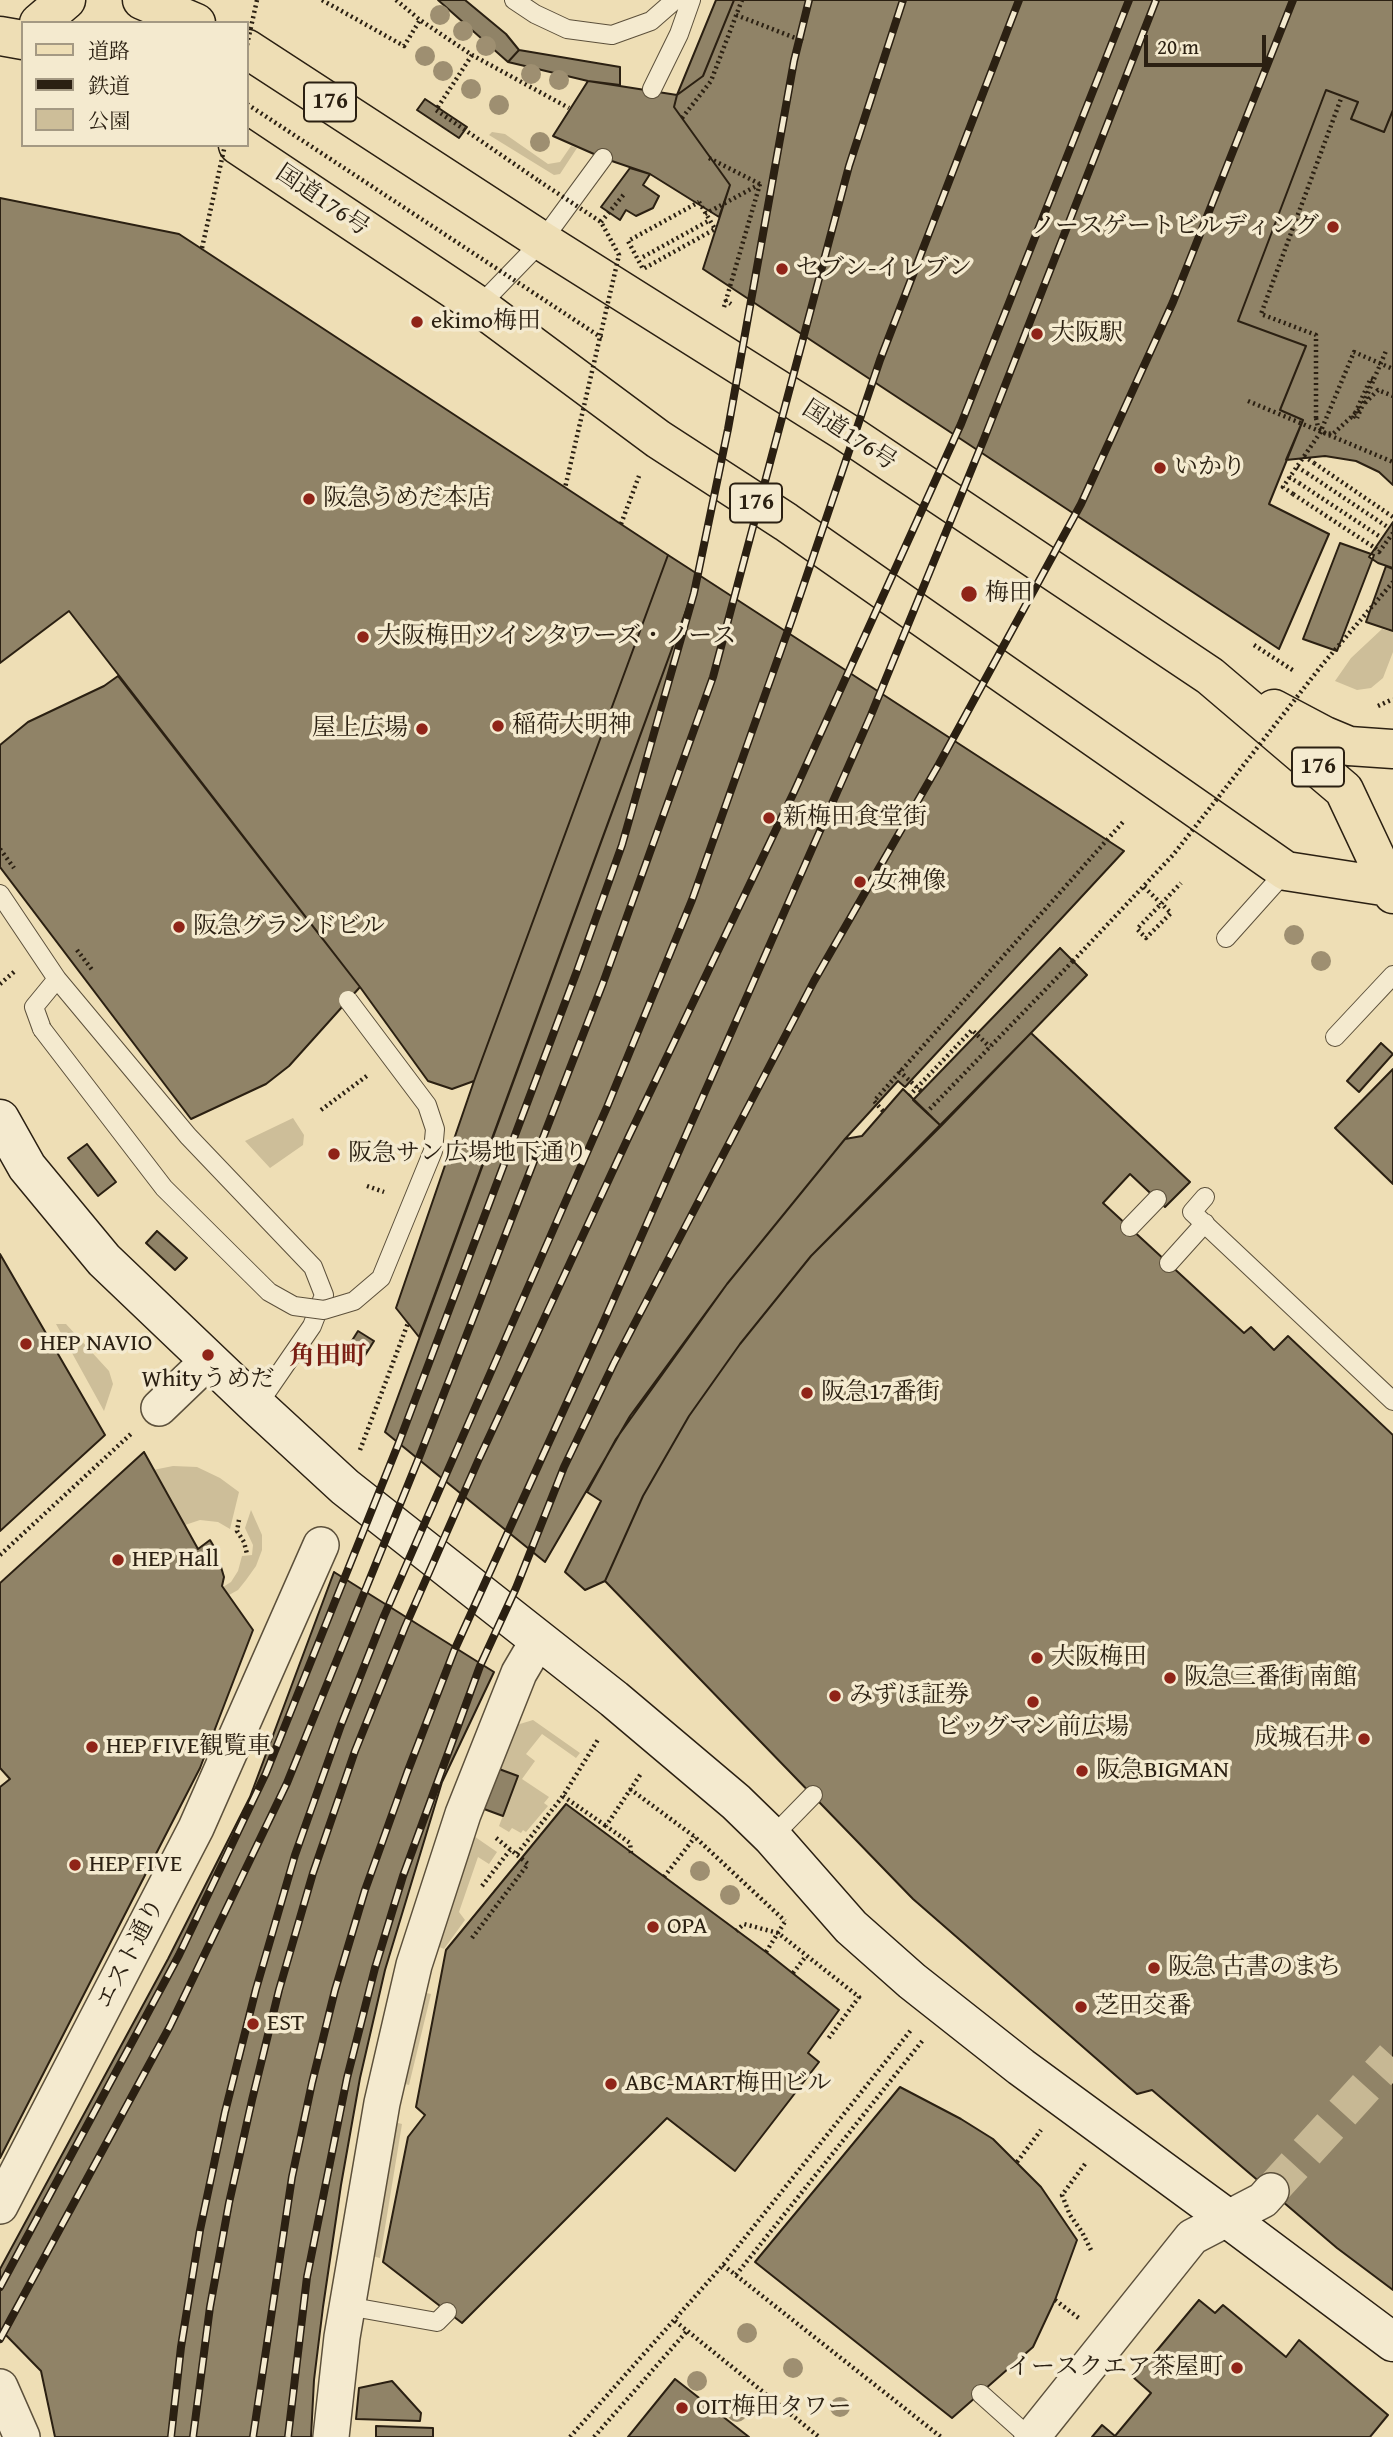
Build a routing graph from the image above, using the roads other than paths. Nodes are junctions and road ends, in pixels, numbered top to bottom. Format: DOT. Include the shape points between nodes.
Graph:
graph roads {
  1 [pos="66,0"];
  2 [pos="142,0"];
  3 [pos="514,0"];
  4 [pos="675,0"];
  5 [pos="691,0"];
  6 [pos="191,13"];
  7 [pos="37,21"];
  8 [pos="248,48"];
  9 [pos="652,89"];
  10 [pos="241,147"];
  11 [pos="603,158"];
  12 [pos="542,241"];
  13 [pos="479,306"];
  14 [pos="1210,676"];
  15 [pos="1393,749"];
  16 [pos="1286,871"];
  17 [pos="1392,887"];
  18 [pos="0,894"];
  19 [pos="1226,938"];
  20 [pos="1393,975"];
  21 [pos="57,979"];
  22 [pos="348,1000"];
  23 [pos="1335,1037"];
  24 [pos="0,1119"];
  25 [pos="1205,1197"];
  26 [pos="1157,1199"];
  27 [pos="1205,1223"];
  28 [pos="1130,1227"];
  29 [pos="1169,1264"];
  30 [pos="209,1360"];
  31 [pos="1393,1401"];
  32 [pos="257,1406"];
  33 [pos="159,1408"];
  34 [pos="321,1545"];
  35 [pos="539,1639"];
  36 [pos="813,1795"];
  37 [pos="772,1837"];
  38 [pos="1271,2191"];
  39 [pos="0,2206"];
  40 [pos="1227,2218"];
  41 [pos="347,2306"];
  42 [pos="447,2312"];
  43 [pos="1393,2342"];
  44 [pos="0,2387"];
  45 [pos="981,2394"];
  46 [pos="22,2437"];
  47 [pos="331,2437"];
  48 [pos="1031,2437"];
  1 -- 7 [label="main road"];
  2 -- 6 [label="main road"];
  3 -- 4 [label="lane" via="567,29 612,35 651,21"];
  5 -- 9 [label="lane"];
  8 -- 12 [label="main road, 国道176号 / 176"];
  10 -- 13 [label="main road, 国道176号 / 176"];
  11 -- 12 [label="lane"];
  12 -- 13 [label="lane"];
  12 -- 14 [label="main road, 国道176号 / 176" via="844,431"];
  13 -- 16 [label="main road, 国道176号 / 176" via="658,439 786,522"];
  14 -- 15 [label="main road" via="1349,746"];
  14 -- 17 [label="main road, 国道176号 / 176" via="1344,790"];
  16 -- 17 [label="main road, 国道176号 / 176"];
  16 -- 19 [label="lane"];
  18 -- 21 [label="lane"];
  20 -- 23 [label="lane"];
  21 -- 22 [label="lane, bridge" via="34,1007 42,1029 164,1188 269,1292 294,1306 324,1310 354,1301 381,1278 433,1151 435,1129 426,1105"];
  21 -- 32 [label="lane" via="188,1136 313,1267 324,1295 312,1326"];
  24 -- 30 [label="street" via="27,1167 104,1260"];
  25 -- 27 [label="lane" via="1192,1212"];
  26 -- 28 [label="lane"];
  27 -- 29 [label="lane"];
  27 -- 31 [label="lane"];
  30 -- 32 [label="street"];
  30 -- 33 [label="street"];
  32 -- 35 [label="street" via="345,1487"];
  34 -- 39 [label="street, エスト通り" via="197,1828"];
  35 -- 37 [label="street"];
  35 -- 41 [label="street" via="519,1673 463,1814 414,1965 382,2104"];
  36 -- 37 [label="lane"];
  37 -- 40 [label="street" via="851,1927 912,1981"];
  38 -- 40 [label="street"];
  40 -- 43 [label="street"];
  40 -- 48 [label="street" via="1192,2237"];
  41 -- 42 [label="lane" via="437,2322"];
  41 -- 47 [label="street"];
  44 -- 46 [label="street"];
  45 -- 48 [label="lane"];
}
